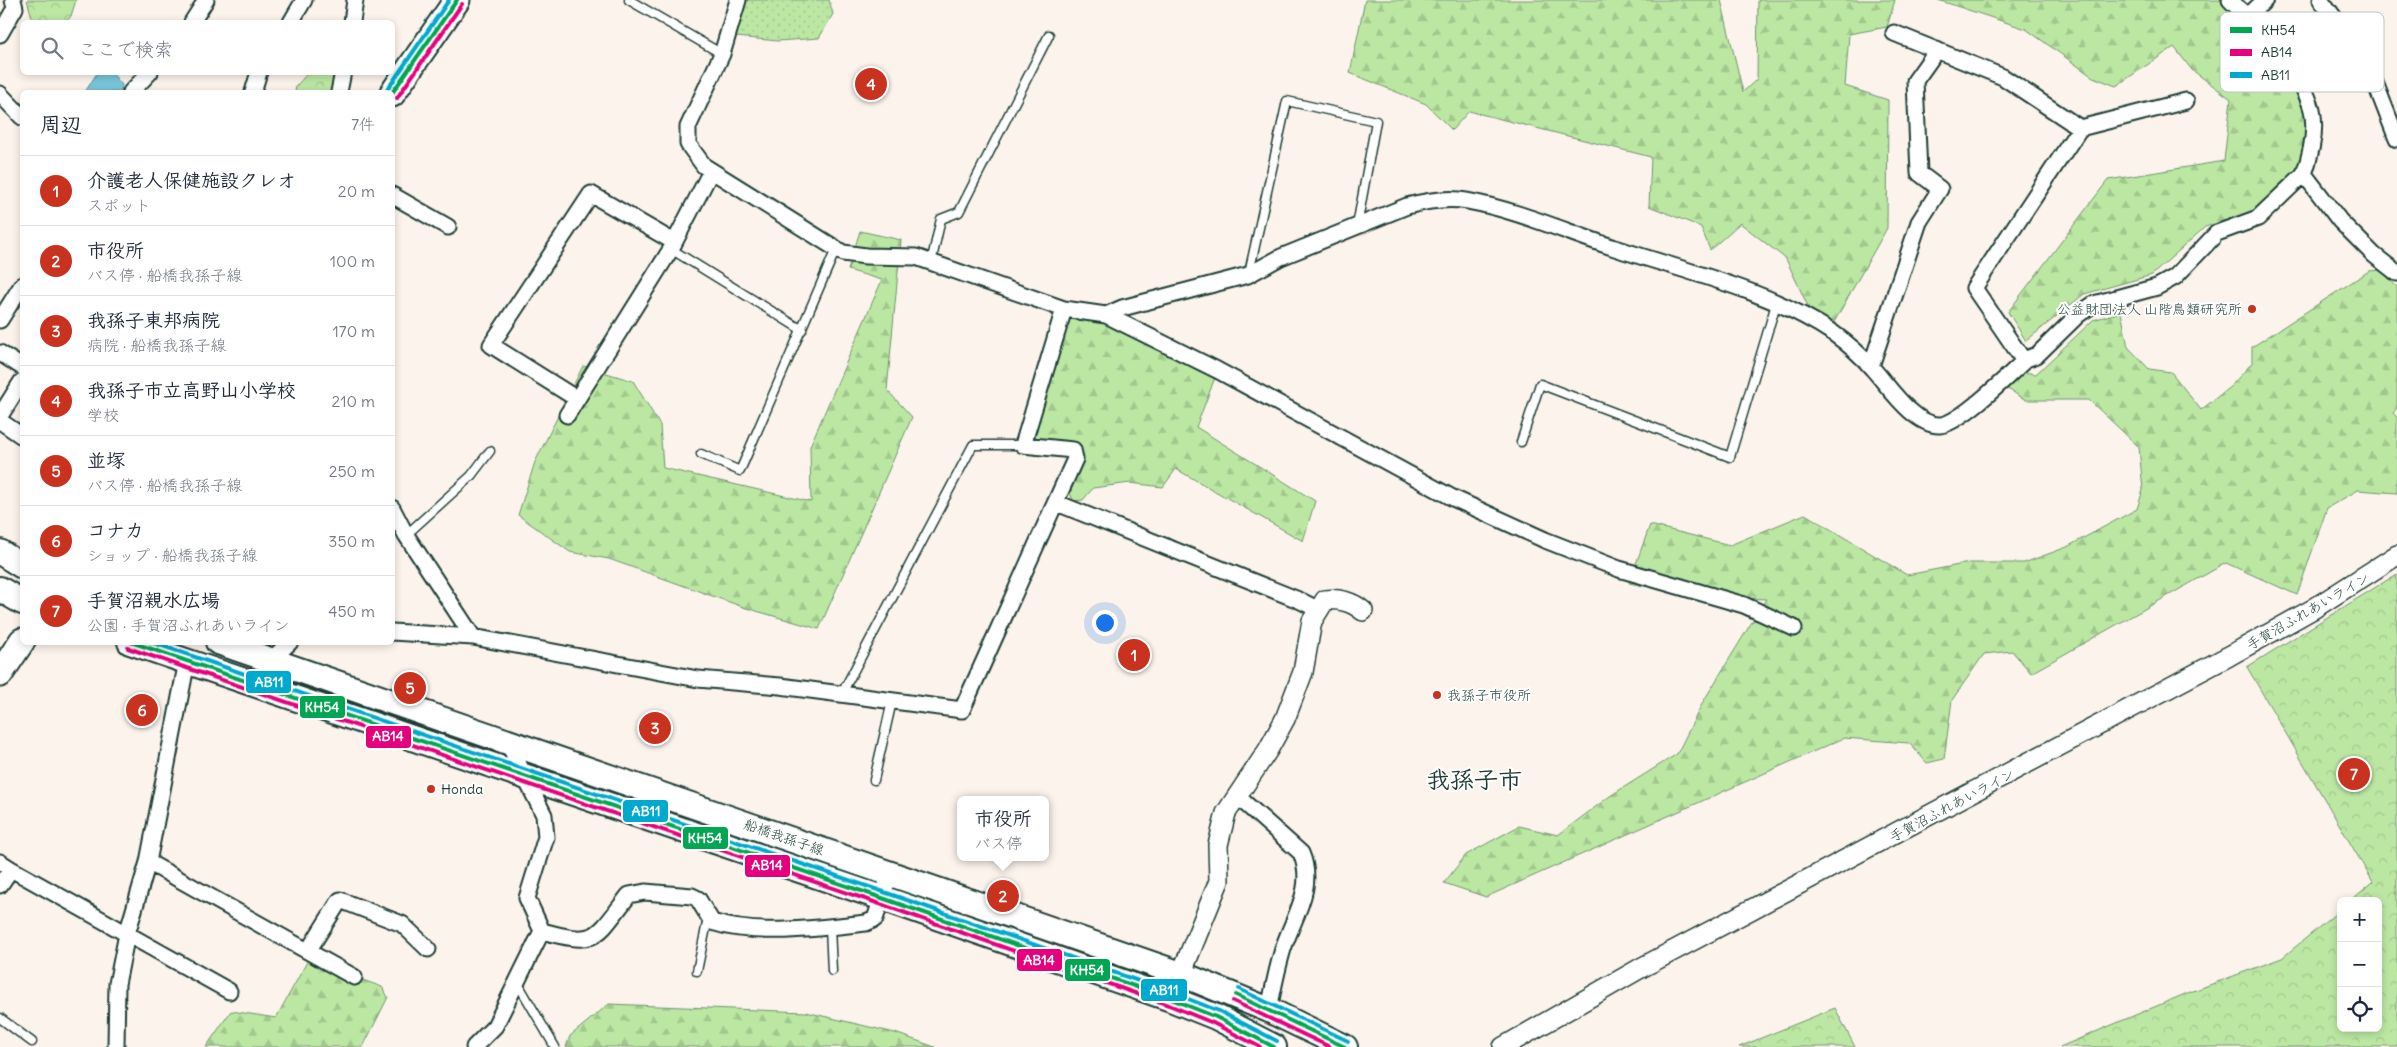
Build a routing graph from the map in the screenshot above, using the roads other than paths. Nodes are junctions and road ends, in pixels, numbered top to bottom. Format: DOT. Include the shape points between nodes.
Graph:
graph roads {
  1 [pos="13,0"];
  2 [pos="206,0"];
  3 [pos="304,0"];
  4 [pos="355,0"];
  5 [pos="457,0"];
  6 [pos="629,0"];
  7 [pos="738,0"];
  8 [pos="2230,0"];
  9 [pos="2265,0"];
  10 [pos="2321,0"];
  11 [pos="2242,12"];
  12 [pos="2252,12"];
  13 [pos="2330,12"];
  14 [pos="193,20"];
  15 [pos="293,20"];
  16 [pos="352,20"];
  17 [pos="1894,33"];
  18 [pos="0,34"];
  19 [pos="1049,35"];
  20 [pos="1937,50"];
  21 [pos="722,54"];
  22 [pos="147,75"];
  23 [pos="258,75"];
  24 [pos="342,75"];
  25 [pos="133,90"];
  26 [pos="254,90"];
  27 [pos="339,90"];
  28 [pos="395,90"];
  29 [pos="2304,92"];
  30 [pos="2379,92"];
  31 [pos="0,94"];
  32 [pos="2186,101"];
  33 [pos="20,114"];
  34 [pos="2080,128"];
  35 [pos="2397,139"];
  36 [pos="712,171"];
  37 [pos="2304,174"];
  38 [pos="395,197"];
  39 [pos="1356,226"];
  40 [pos="448,227"];
  41 [pos="672,245"];
  42 [pos="836,249"];
  43 [pos="930,263"];
  44 [pos="2397,273"];
  45 [pos="1248,275"];
  46 [pos="20,288"];
  47 [pos="1776,304"];
  48 [pos="1064,309"];
  49 [pos="1106,315"];
  50 [pos="0,320"];
  51 [pos="802,330"];
  52 [pos="0,353"];
  53 [pos="2024,360"];
  54 [pos="20,366"];
  55 [pos="1871,366"];
  56 [pos="20,384"];
  57 [pos="577,399"];
  58 [pos="567,415"];
  59 [pos="0,416"];
  60 [pos="0,421"];
  61 [pos="20,435"];
  62 [pos="1521,442"];
  63 [pos="1023,445"];
  64 [pos="490,451"];
  65 [pos="701,454"];
  66 [pos="1057,503"];
  67 [pos="395,517"];
  68 [pos="406,535"];
  69 [pos="0,552"];
  70 [pos="2397,555"];
  71 [pos="20,565"];
  72 [pos="0,589"];
  73 [pos="20,601"];
  74 [pos="1317,610"];
  75 [pos="1363,611"];
  76 [pos="1794,628"];
  77 [pos="395,632"];
  78 [pos="473,637"];
  79 [pos="20,644"];
  80 [pos="139,645"];
  81 [pos="226,645"];
  82 [pos="287,645"];
  83 [pos="187,661"];
  84 [pos="270,661"];
  85 [pos="0,674"];
  86 [pos="841,695"];
  87 [pos="892,701"];
  88 [pos="508,743"];
  89 [pos="525,777"];
  90 [pos="874,780"];
  91 [pos="1237,796"];
  92 [pos="148,862"];
  93 [pos="5,865"];
  94 [pos="890,873"];
  95 [pos="0,885"];
  96 [pos="882,898"];
  97 [pos="708,916"];
  98 [pos="830,927"];
  99 [pos="542,930"];
  100 [pos="126,934"];
  101 [pos="428,949"];
  102 [pos="308,951"];
  103 [pos="697,971"];
  104 [pos="832,971"];
  105 [pos="1181,974"];
  106 [pos="354,977"];
  107 [pos="517,981"];
  108 [pos="229,991"];
  109 [pos="1171,999"];
  110 [pos="1269,1010"];
  111 [pos="0,1018"];
  112 [pos="32,1042"];
  113 [pos="116,1047"];
  114 [pos="474,1047"];
  115 [pos="555,1047"];
  116 [pos="1274,1047"];
  117 [pos="1345,1047"];
  118 [pos="1503,1047"];
  1 -- 18 [label="street" via="15,8"];
  2 -- 14 [label="street"];
  3 -- 15 [label="street"];
  4 -- 16 [label="street"];
  5 -- 28 [label="highway"];
  6 -- 21 [label="lane"];
  7 -- 21 [label="street"];
  8 -- 11 [label="street"];
  9 -- 12 [label="street"];
  10 -- 13 [label="street"];
  17 -- 20 [label="street"];
  19 -- 43 [label="lane" via="959,212 941,219"];
  20 -- 34 [label="street" via="2003,77"];
  20 -- 55 [label="street" via="1915,81 1919,173 1940,189 1919,222"];
  21 -- 36 [label="street" via="688,127 688,144 704,166"];
  22 -- 25 [label="street"];
  23 -- 26 [label="street"];
  24 -- 27 [label="street"];
  29 -- 37 [label="street" via="2312,111 2312,145"];
  30 -- 35 [label="street"];
  31 -- 33 [label="street"];
  32 -- 34 [label="street"];
  34 -- 53 [label="street" via="1974,288"];
  36 -- 41 [label="street"];
  36 -- 42 [label="street"];
  37 -- 44 [label="street" via="2340,221"];
  37 -- 53 [label="street" via="2258,218 2217,233 2175,277 2156,287 2094,304 2079,314 2037,355"];
  38 -- 40 [label="street"];
  39 -- 45 [label="street" via="1281,257"];
  39 -- 45 [label="lane" via="1376,121 1287,101"];
  39 -- 47 [label="street" via="1428,201 1466,201 1718,281"];
  41 -- 51 [label="lane"];
  41 -- 57 [label="street"];
  41 -- 57 [label="street" via="592,194 491,346"];
  42 -- 43 [label="street" via="866,256 916,257"];
  42 -- 51 [label="lane"];
  43 -- 48 [label="street"];
  45 -- 49 [label="street"];
  46 -- 50 [label="street"];
  47 -- 55 [label="street" via="1810,318 1841,339"];
  47 -- 62 [label="lane" via="1730,456 1540,384"];
  48 -- 49 [label="street"];
  48 -- 63 [label="street"];
  49 -- 76 [label="street" via="1217,370 1453,498 1619,569 1744,605"];
  51 -- 65 [label="lane" via="740,471"];
  52 -- 54 [label="street"];
  53 -- 55 [label="street" via="1955,420 1940,425 1923,420 1910,411"];
  56 -- 59 [label="street"];
  57 -- 58 [label="street"];
  60 -- 61 [label="street"];
  63 -- 66 [label="street" via="1073,450 1075,458"];
  63 -- 86 [label="lane" via="973,445"];
  64 -- 68 [label="lane" via="471,476"];
  66 -- 74 [label="street"];
  66 -- 87 [label="street" via="962,710"];
  67 -- 68 [label="street"];
  68 -- 78 [label="street"];
  69 -- 71 [label="main road"];
  70 -- 118 [label="street, 手賀沼ふれあいライン" via="2313,609 2229,656 1639,969"];
  72 -- 73 [label="main road"];
  74 -- 75 [label="street" via="1325,600 1334,598"];
  74 -- 91 [label="street" via="1309,632 1303,672 1285,720"];
  77 -- 78 [label="street"];
  78 -- 86 [label="street" via="698,679"];
  79 -- 85 [label="highway"];
  80 -- 83 [label="main road, 船橋我孫子線"];
  81 -- 84 [label="main road, 船橋我孫子線"];
  82 -- 84 [label="street"];
  83 -- 89 [label="main road, 船橋我孫子線"];
  83 -- 92 [label="street"];
  84 -- 88 [label="main road, 船橋我孫子線"];
  86 -- 87 [label="street"];
  87 -- 90 [label="lane"];
  88 -- 89 [label="street"];
  88 -- 94 [label="main road, 船橋我孫子線"];
  89 -- 96 [label="main road, 船橋我孫子線"];
  89 -- 99 [label="street" via="544,815 546,837 527,898"];
  91 -- 105 [label="street" via="1226,813 1221,830 1219,881"];
  91 -- 110 [label="street" via="1301,853 1304,860 1306,889 1284,947"];
  92 -- 100 [label="street"];
  92 -- 102 [label="street"];
  93 -- 95 [label="street"];
  93 -- 100 [label="street"];
  94 -- 96 [label="street"];
  94 -- 105 [label="main road, 船橋我孫子線"];
  96 -- 98 [label="street" via="872,922"];
  96 -- 109 [label="main road, 船橋我孫子線"];
  97 -- 98 [label="street" via="712,922 729,928"];
  97 -- 99 [label="street" via="698,899 692,896 645,892 629,895 604,927 591,937 580,940"];
  97 -- 103 [label="lane"];
  98 -- 104 [label="lane"];
  99 -- 107 [label="street"];
  100 -- 108 [label="street"];
  100 -- 113 [label="street" via="117,984"];
  101 -- 102 [label="street" via="402,924 340,900"];
  102 -- 106 [label="street"];
  105 -- 109 [label="street"];
  105 -- 110 [label="main road, 船橋我孫子線"];
  107 -- 114 [label="street" via="495,1026"];
  107 -- 115 [label="lane"];
  109 -- 116 [label="main road, 船橋我孫子線"];
  110 -- 117 [label="main road, 船橋我孫子線"];
  111 -- 112 [label="lane"];
}
